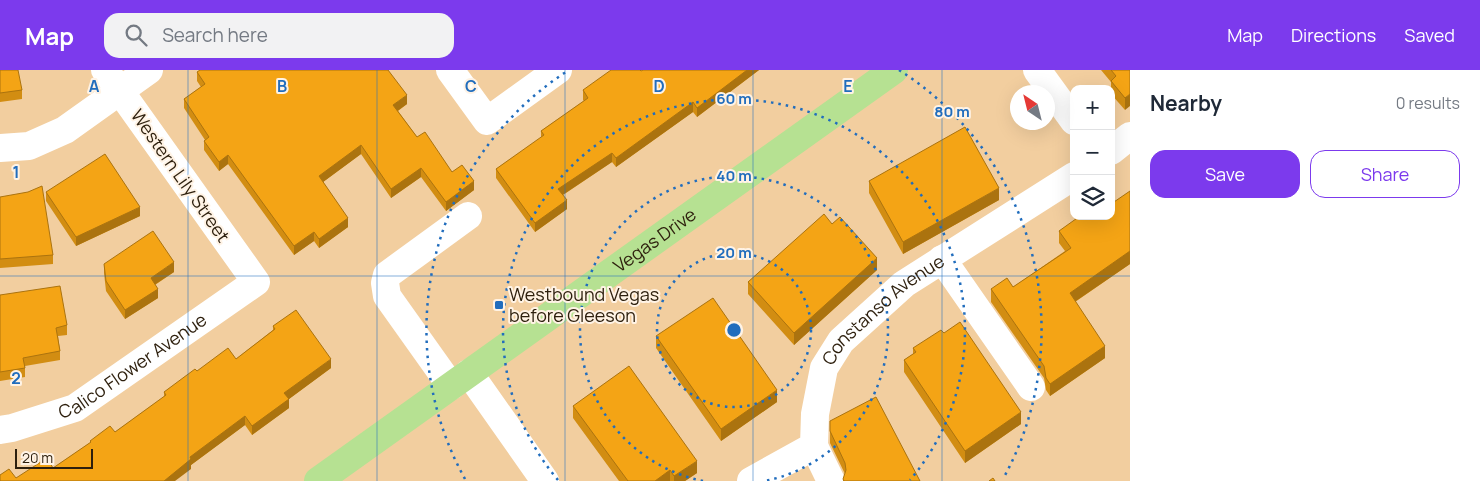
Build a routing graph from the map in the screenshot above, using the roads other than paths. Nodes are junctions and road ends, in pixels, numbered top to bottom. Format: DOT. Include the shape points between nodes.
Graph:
graph roads {
  1 [pos="149,70"];
  2 [pos="450,70"];
  3 [pos="558,70"];
  4 [pos="894,70"];
  5 [pos="1037,70"];
  6 [pos="112,80"];
  7 [pos="1070,115"];
  8 [pos="1130,136"];
  9 [pos="0,148"];
  10 [pos="1115,148"];
  11 [pos="1070,179"];
  12 [pos="468,216"];
  13 [pos="942,259"];
  14 [pos="256,282"];
  15 [pos="460,379"];
  16 [pos="1031,387"];
  17 [pos="0,430"];
  18 [pos="814,446"];
  19 [pos="318,481"];
  20 [pos="545,481"];
  21 [pos="751,481"];
  22 [pos="831,481"];
  1 -- 6 [label="street"];
  2 -- 3 [label="street" via="487,121"];
  4 -- 15 [label="main road, Vegas Drive"];
  5 -- 7 [label="street"];
  6 -- 9 [label="street" via="65,130 29,146"];
  6 -- 14 [label="street, Western Lily Street"];
  8 -- 10 [label="street"];
  11 -- 13 [label="street, Constanso Avenue"];
  12 -- 15 [label="street" via="387,275 385,283 387,296"];
  13 -- 16 [label="street"];
  13 -- 18 [label="street, Constanso Avenue" via="904,284 841,341 824,368"];
  14 -- 17 [label="street, Calico Flower Avenue" via="76,408"];
  15 -- 19 [label="main road, Vegas Drive"];
  15 -- 20 [label="street"];
  18 -- 21 [label="street"];
  18 -- 22 [label="street"];
}
